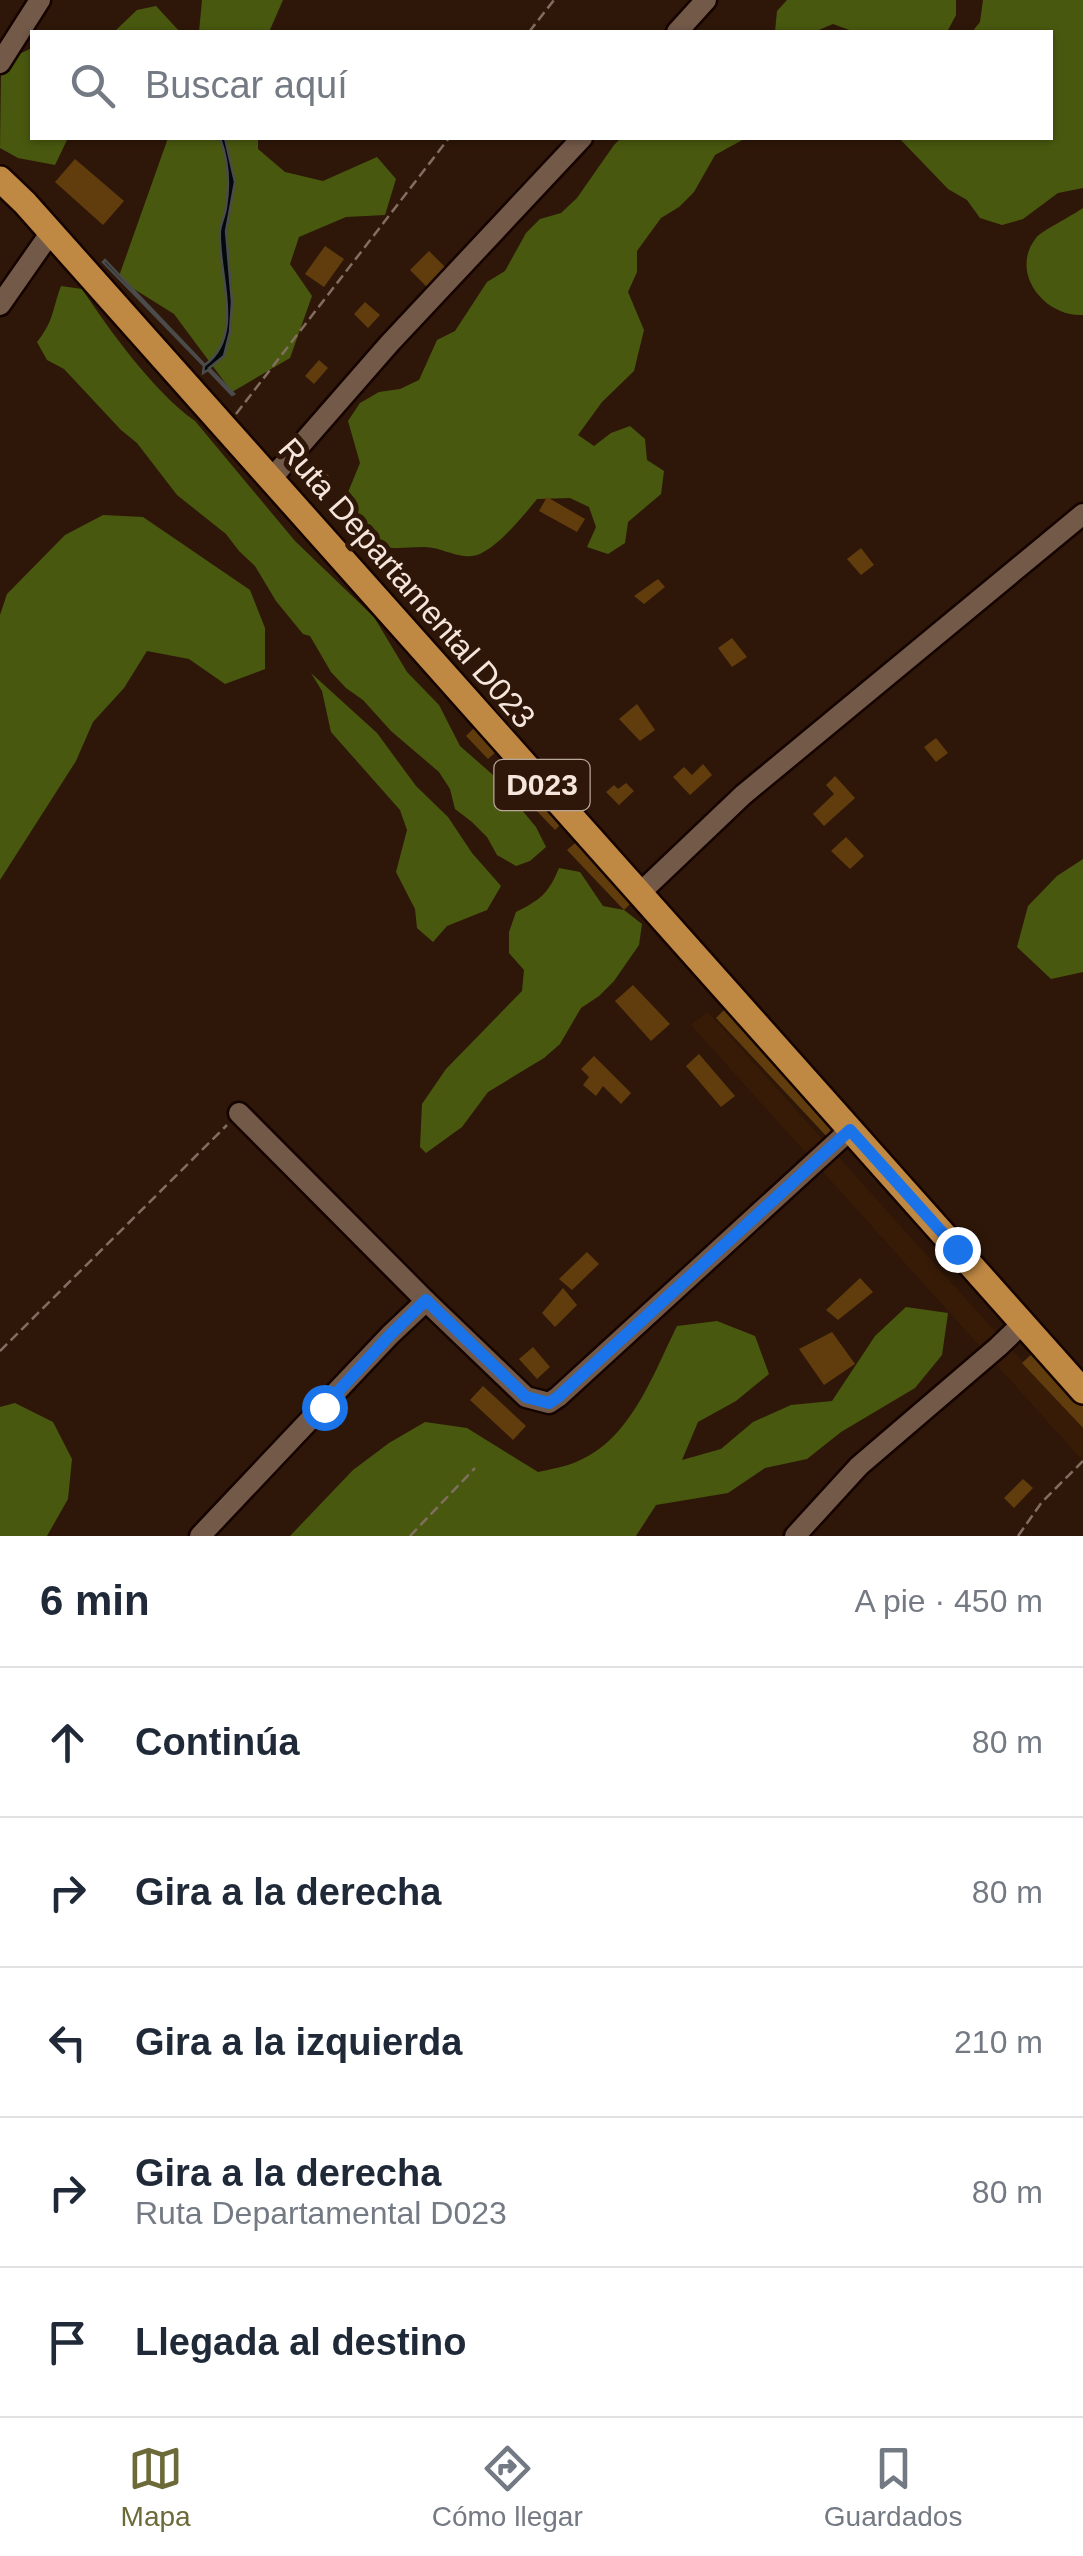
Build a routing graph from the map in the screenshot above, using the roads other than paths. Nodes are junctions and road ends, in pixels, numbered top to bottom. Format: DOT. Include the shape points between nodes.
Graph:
graph roads {
  1 [pos="40,0"];
  2 [pos="706,0"];
  3 [pos="679,30"];
  4 [pos="0,63"];
  5 [pos="580,140"];
  6 [pos="0,179"];
  7 [pos="51,232"];
  8 [pos="0,305"];
  9 [pos="272,478"];
  10 [pos="1083,514"];
  11 [pos="639,894"];
  12 [pos="239,1114"];
  13 [pos="850,1130"];
  14 [pos="426,1300"];
  15 [pos="1023,1323"];
  16 [pos="1083,1391"];
  17 [pos="200,1536"];
  18 [pos="795,1536"];
  1 -- 4 [label="street"];
  2 -- 3 [label="street"];
  5 -- 9 [label="street"];
  6 -- 7 [label="main road, Ruta Departamental D023 / D023"];
  7 -- 8 [label="street"];
  7 -- 9 [label="main road, Ruta Departamental D023 / D023"];
  9 -- 11 [label="main road, Ruta Departamental D023 / D023"];
  10 -- 11 [label="street" via="743,796"];
  11 -- 13 [label="main road, Ruta Departamental D023 / D023"];
  12 -- 14 [label="street"];
  13 -- 14 [label="street" via="549,1403 526,1397"];
  13 -- 15 [label="main road, Ruta Departamental D023 / D023"];
  14 -- 17 [label="street"];
  15 -- 16 [label="main road, Ruta Departamental D023 / D023"];
  15 -- 18 [label="street" via="859,1466"];
}
